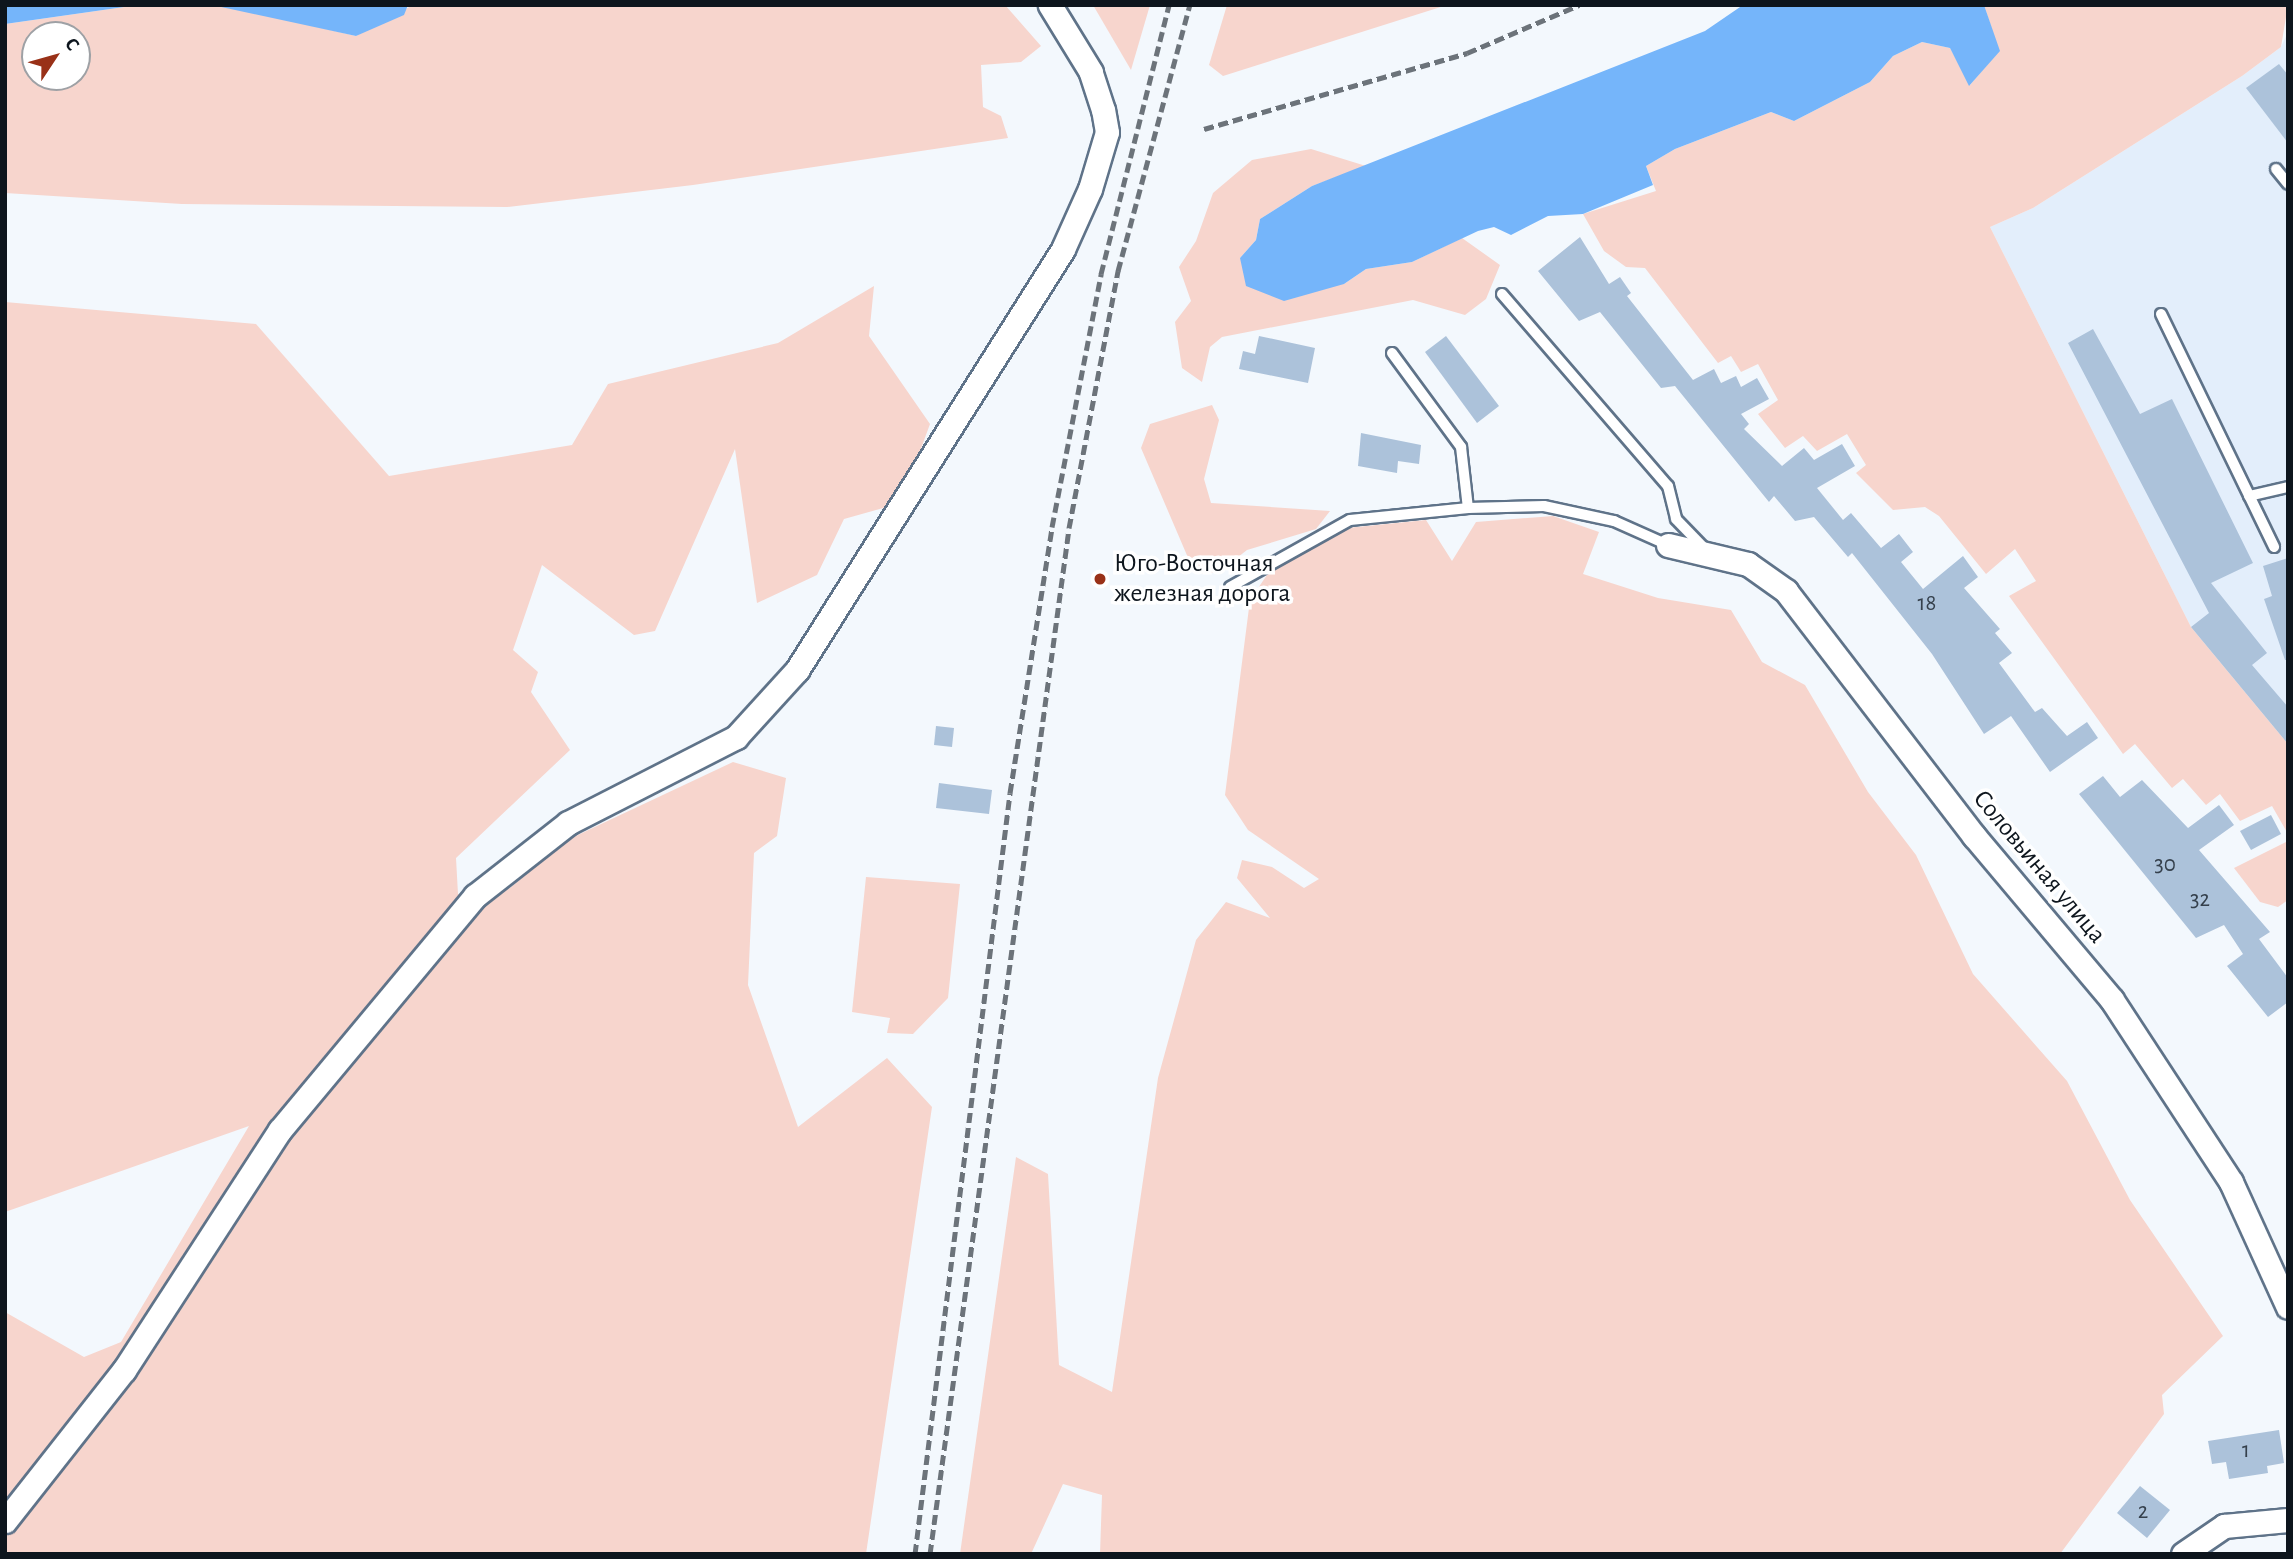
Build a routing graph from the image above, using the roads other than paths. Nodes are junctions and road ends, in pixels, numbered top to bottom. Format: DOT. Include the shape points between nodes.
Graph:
graph roads {
  1 [pos="1050,5"];
  2 [pos="2276,169"];
  3 [pos="2288,184"];
  4 [pos="1502,294"];
  5 [pos="2161,314"];
  6 [pos="1392,353"];
  7 [pos="2288,487"];
  8 [pos="2249,496"];
  9 [pos="1468,508"];
  10 [pos="1668,545"];
  11 [pos="2274,547"];
  12 [pos="1713,557"];
  13 [pos="1230,587"];
  14 [pos="2288,1307"];
  15 [pos="2288,1520"];
  16 [pos="5,1521"];
  17 [pos="2183,1554"];
  1 -- 16 [label="street" via="1091,72 1107,132 1063,249 797,670 736,737 568,823 475,896 280,1130 124,1370"];
  2 -- 3 [label="lane"];
  4 -- 12 [label="lane" via="1668,486 1676,519"];
  5 -- 8 [label="lane"];
  6 -- 9 [label="lane" via="1461,447"];
  7 -- 8 [label="lane"];
  8 -- 11 [label="lane"];
  9 -- 10 [label="lane" via="1545,506 1614,521"];
  9 -- 13 [label="lane" via="1350,520"];
  10 -- 12 [label="street, Соловьиная улица"];
  12 -- 14 [label="street, Соловьиная улица" via="1748,564 1786,591 1974,836 2112,1000 2231,1182"];
  15 -- 17 [label="street" via="2224,1526"];
}
